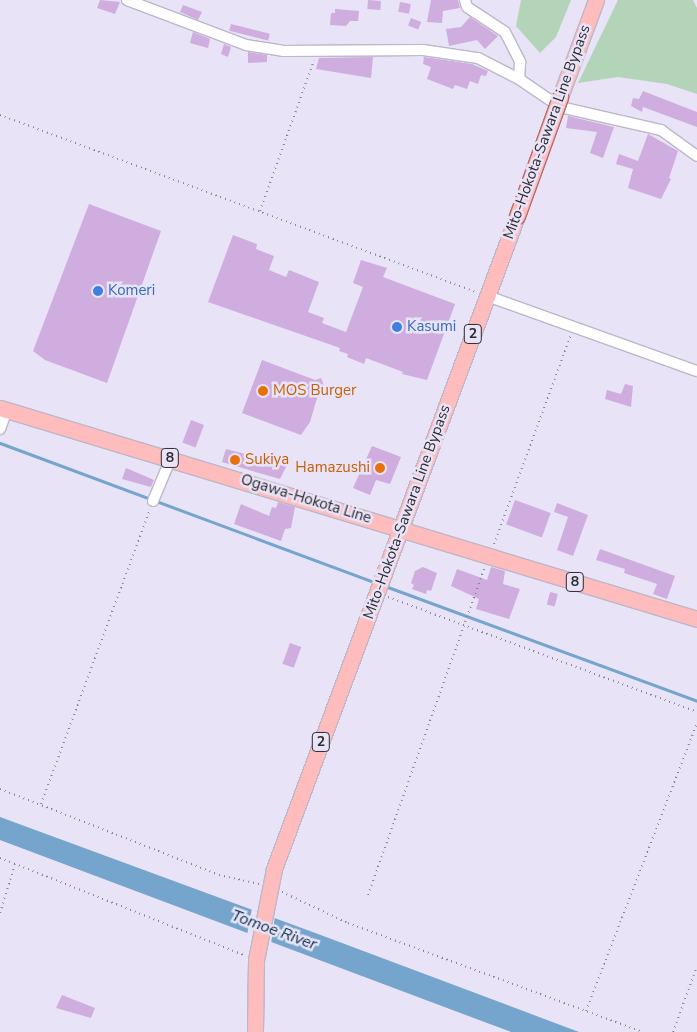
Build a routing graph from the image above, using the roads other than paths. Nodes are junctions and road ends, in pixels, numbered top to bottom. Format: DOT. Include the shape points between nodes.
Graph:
graph roads {
  1 [pos="127,0"];
  2 [pos="465,0"];
  3 [pos="596,0"];
  4 [pos="519,79"];
  5 [pos="697,156"];
  6 [pos="487,296"];
  7 [pos="697,371"];
  8 [pos="3,409"];
  9 [pos="0,428"];
  10 [pos="170,458"];
  11 [pos="154,499"];
  12 [pos="401,528"];
  13 [pos="697,619"];
  14 [pos="255,1032"];
  1 -- 4 [label="street" via="246,45 283,51 448,52 478,58"];
  2 -- 4 [label="street" via="467,8 504,32 520,62"];
  3 -- 6 [label="main road, Mito-Hokota-Sawara Line Bypass / 2, bridge"];
  4 -- 5 [label="street" via="560,107 661,130"];
  6 -- 7 [label="street"];
  6 -- 12 [label="main road, Mito-Hokota-Sawara Line Bypass / 2"];
  8 -- 9 [label="street"];
  8 -- 10 [label="main road, Ogawa-Hokota Line / 8"];
  10 -- 11 [label="street"];
  10 -- 12 [label="main road, Ogawa-Hokota Line / 8"];
  12 -- 13 [label="main road, Ogawa-Hokota Line / 8"];
  12 -- 14 [label="main road, Mito-Hokota-Sawara Line Bypass / 2" via="269,889 257,956"];
}
